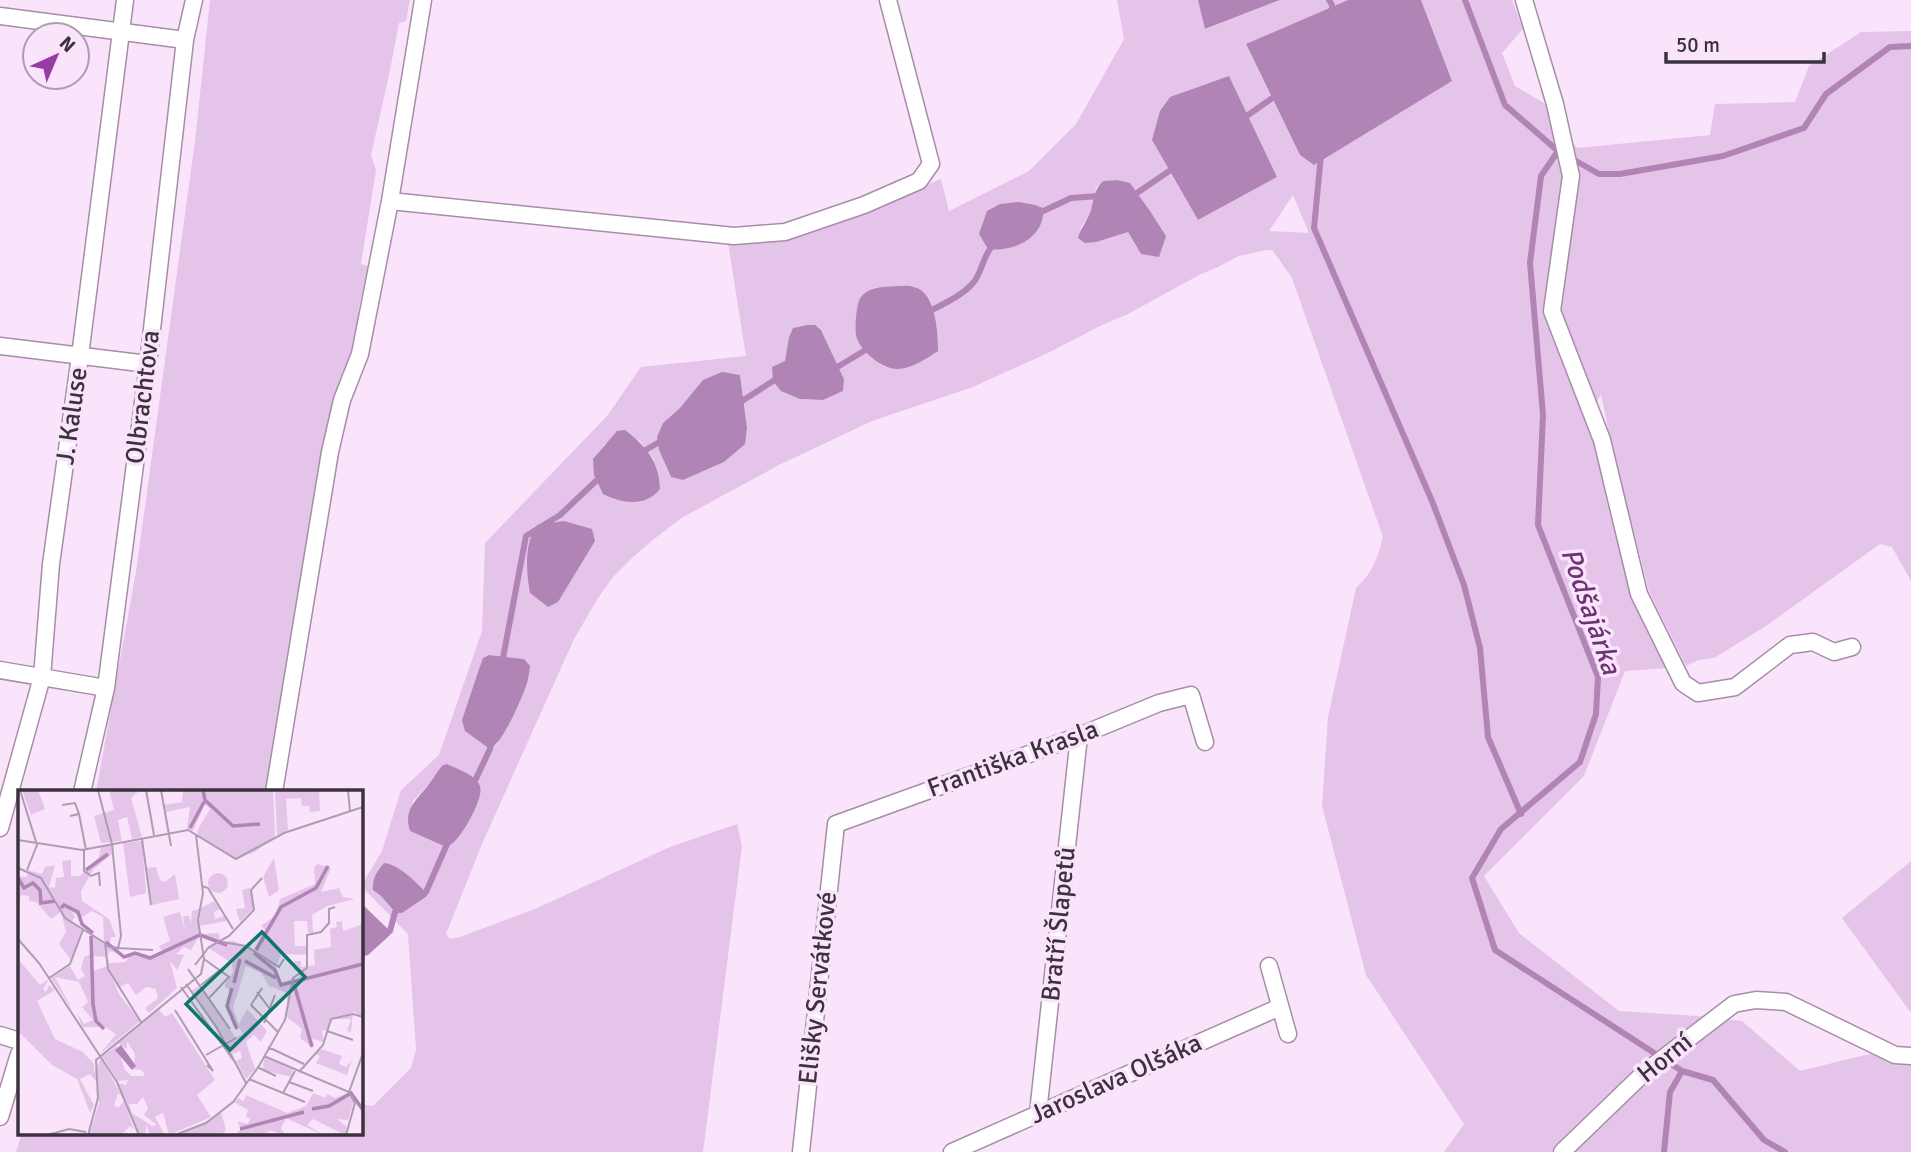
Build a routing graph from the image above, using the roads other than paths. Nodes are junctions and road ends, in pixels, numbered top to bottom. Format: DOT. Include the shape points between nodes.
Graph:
graph roads {
  1 [pos="125,0"];
  2 [pos="194,0"];
  3 [pos="423,0"];
  4 [pos="888,0"];
  5 [pos="1524,0"];
  6 [pos="0,16"];
  7 [pos="122,32"];
  8 [pos="186,40"];
  9 [pos="390,201"];
  10 [pos="0,345"];
  11 [pos="80,356"];
  12 [pos="148,364"];
  13 [pos="1852,647"];
  14 [pos="0,670"];
  15 [pos="43,677"];
  16 [pos="106,688"];
  17 [pos="1079,736"];
  18 [pos="1205,742"];
  19 [pos="82,790"];
  20 [pos="274,790"];
  21 [pos="836,824"];
  22 [pos="0,828"];
  23 [pos="1269,967"];
  24 [pos="1280,1007"];
  25 [pos="1288,1034"];
  26 [pos="0,1035"];
  27 [pos="18,1041"];
  28 [pos="1911,1056"];
  29 [pos="18,1057"];
  30 [pos="1038,1113"];
  31 [pos="0,1117"];
  32 [pos="800,1152"];
  33 [pos="952,1152"];
  34 [pos="1562,1152"];
  1 -- 7 [label="street, J. Kaluse"];
  2 -- 8 [label="street, Olbrachtova"];
  3 -- 9 [label="street"];
  4 -- 9 [label="street" via="931,164 919,181 864,205 785,232 734,236"];
  5 -- 13 [label="street" via="1571,176 1552,311 1602,440 1639,594 1679,676 1698,693 1735,687 1790,645 1813,642 1834,652"];
  6 -- 7 [label="street"];
  7 -- 8 [label="street"];
  7 -- 11 [label="street, J. Kaluse"];
  8 -- 12 [label="street, Olbrachtova"];
  9 -- 20 [label="street" via="360,354 342,400 330,452"];
  10 -- 11 [label="street"];
  11 -- 12 [label="street"];
  11 -- 15 [label="street, J. Kaluse" via="51,564"];
  12 -- 16 [label="street, Olbrachtova"];
  14 -- 15 [label="street"];
  15 -- 16 [label="street"];
  15 -- 22 [label="street, J. Kaluse"];
  16 -- 19 [label="street, Olbrachtova"];
  17 -- 18 [label="street, Františka Krasla" via="1191,695"];
  17 -- 21 [label="street, Františka Krasla"];
  17 -- 30 [label="street, Bratří Šlapetů"];
  21 -- 32 [label="street, Elišky Servátkové"];
  23 -- 24 [label="street"];
  24 -- 25 [label="street"];
  24 -- 30 [label="street, Jaroslava Olšáka"];
  26 -- 27 [label="street"];
  28 -- 34 [label="street, Horní" via="1895,1055 1786,1002 1734,1004 1645,1072"];
  29 -- 31 [label="street"];
  30 -- 33 [label="street, Jaroslava Olšáka"];
}
